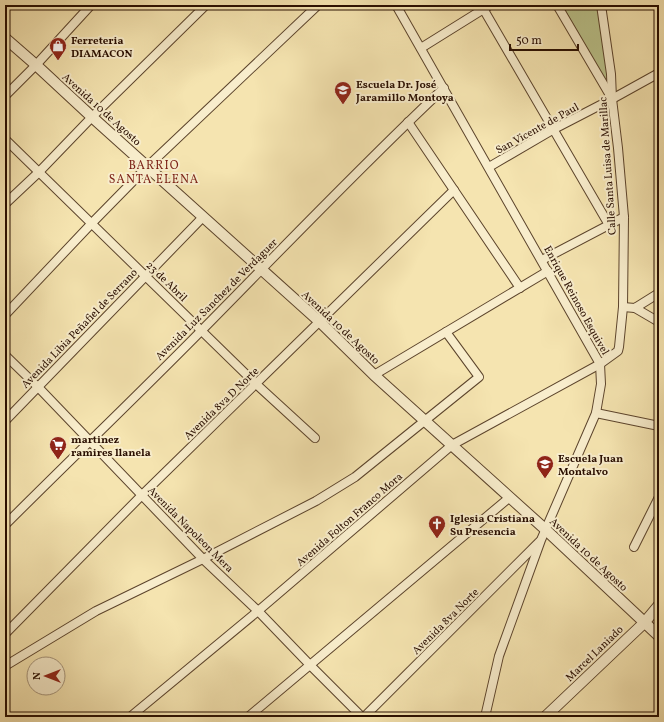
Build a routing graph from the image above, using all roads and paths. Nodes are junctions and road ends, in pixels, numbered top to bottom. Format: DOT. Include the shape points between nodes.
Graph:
graph roads {
  1 [pos="91,5"];
  2 [pos="206,5"];
  3 [pos="318,5"];
  4 [pos="396,5"];
  5 [pos="557,5"];
  6 [pos="601,5"];
  7 [pos="485,6"];
  8 [pos="5,38"];
  9 [pos="421,48"];
  10 [pos="36,64"];
  11 [pos="659,73"];
  12 [pos="444,88"];
  13 [pos="5,96"];
  14 [pos="612,99"];
  15 [pos="92,117"];
  16 [pos="408,122"];
  17 [pos="554,129"];
  18 [pos="5,139"];
  19 [pos="147,167"];
  20 [pos="489,167"];
  21 [pos="39,172"];
  22 [pos="454,190"];
  23 [pos="5,204"];
  24 [pos="203,217"];
  25 [pos="624,217"];
  26 [pos="92,223"];
  27 [pos="609,225"];
  28 [pos="542,260"];
  29 [pos="261,269"];
  30 [pos="548,271"];
  31 [pos="146,276"];
  32 [pos="520,288"];
  33 [pos="659,293"];
  34 [pos="623,307"];
  35 [pos="635,308"];
  36 [pos="5,315"];
  37 [pos="320,322"];
  38 [pos="659,322"];
  39 [pos="201,330"];
  40 [pos="446,332"];
  41 [pos="5,356"];
  42 [pos="600,364"];
  43 [pos="374,375"];
  44 [pos="256,384"];
  45 [pos="38,387"];
  46 [pos="596,413"];
  47 [pos="5,421"];
  48 [pos="425,421"];
  49 [pos="659,426"];
  50 [pos="315,438"];
  51 [pos="89,441"];
  52 [pos="452,445"];
  53 [pos="142,495"];
  54 [pos="659,496"];
  55 [pos="510,497"];
  56 [pos="5,525"];
  57 [pos="546,530"];
  58 [pos="541,540"];
  59 [pos="634,547"];
  60 [pos="203,559"];
  61 [pos="659,605"];
  62 [pos="258,611"];
  63 [pos="644,622"];
  64 [pos="5,634"];
  65 [pos="659,636"];
  66 [pos="310,665"];
  67 [pos="5,666"];
  68 [pos="130,717"];
  69 [pos="248,717"];
  70 [pos="363,717"];
  71 [pos="485,717"];
  72 [pos="545,717"];
  1 -- 10 [label="street"];
  2 -- 15 [label="street"];
  3 -- 19 [label="street"];
  4 -- 9 [label="street, Enrique Reinoso Esquivel"];
  5 -- 14 [label="street"];
  6 -- 14 [label="street, Calle Santa Luisa de Marillac"];
  7 -- 9 [label="street"];
  7 -- 17 [label="street"];
  8 -- 10 [label="street, Avenida 10 de Agosto"];
  9 -- 12 [label="street, Enrique Reinoso Esquivel"];
  10 -- 13 [label="street"];
  10 -- 15 [label="street, Avenida 10 de Agosto"];
  11 -- 14 [label="street, San Vicente de Paul"];
  12 -- 16 [label="street, Avenida Luz Sanchez de Verdaguer"];
  12 -- 20 [label="street, Enrique Reinoso Esquivel"];
  14 -- 17 [label="street, San Vicente de Paul"];
  14 -- 25 [label="street, Calle Santa Luisa de Marillac"];
  15 -- 19 [label="street, Avenida 10 de Agosto"];
  15 -- 21 [label="street"];
  16 -- 22 [label="street"];
  16 -- 29 [label="street, Avenida Luz Sanchez de Verdaguer"];
  17 -- 20 [label="street, San Vicente de Paul"];
  17 -- 27 [label="street"];
  18 -- 21 [label="street, 23 de Abril"];
  19 -- 24 [label="street, Avenida 10 de Agosto"];
  19 -- 26 [label="street"];
  20 -- 28 [label="street, Enrique Reinoso Esquivel"];
  21 -- 23 [label="street"];
  21 -- 26 [label="street, 23 de Abril"];
  22 -- 32 [label="street"];
  22 -- 37 [label="street, Avenida 8va D Norte"];
  24 -- 29 [label="street, Avenida 10 de Agosto"];
  24 -- 31 [label="street, Avenida Libia Peñafiel de Serrano"];
  25 -- 27 [label="street"];
  25 -- 34 [label="street, Calle Santa Luisa de Marillac"];
  26 -- 31 [label="street, 23 de Abril"];
  26 -- 36 [label="street"];
  27 -- 28 [label="street"];
  28 -- 30 [label="street, Enrique Reinoso Esquivel"];
  29 -- 37 [label="street, Avenida 10 de Agosto"];
  29 -- 39 [label="street, Avenida Luz Sanchez de Verdaguer"];
  30 -- 32 [label="street"];
  30 -- 42 [label="street, Enrique Reinoso Esquivel"];
  31 -- 39 [label="street, 23 de Abril"];
  31 -- 45 [label="street, Avenida Libia Peñafiel de Serrano"];
  32 -- 40 [label="street"];
  33 -- 35 [label="street"];
  34 -- 35 [label="street"];
  34 -- 42 [label="street, Calle Santa Luisa de Marillac" via="620,347"];
  35 -- 38 [label="street"];
  37 -- 43 [label="street, Avenida 10 de Agosto"];
  37 -- 44 [label="street, Avenida 8va D Norte"];
  39 -- 44 [label="street, 23 de Abril"];
  39 -- 51 [label="street, Avenida Luz Sanchez de Verdaguer"];
  40 -- 43 [label="street"];
  40 -- 48 [label="street" via="479,377"];
  41 -- 45 [label="street, Avenida Napoleon Mera"];
  42 -- 46 [label="street, Enrique Reinoso Esquivel" via="601,384"];
  42 -- 52 [label="street, Avenida Folton Franco Mora"];
  43 -- 48 [label="street, Avenida 10 de Agosto"];
  44 -- 50 [label="street, 23 de Abril"];
  44 -- 53 [label="street, Avenida 8va D Norte"];
  45 -- 47 [label="street, Avenida Libia Peñafiel de Serrano"];
  45 -- 51 [label="street, Avenida Napoleon Mera"];
  46 -- 49 [label="street"];
  46 -- 57 [label="street, Enrique Reinoso Esquivel"];
  48 -- 52 [label="street, Avenida 10 de Agosto"];
  48 -- 60 [label="street" via="377,460 316,501"];
  51 -- 53 [label="street, Avenida Napoleon Mera"];
  51 -- 56 [label="street, Avenida Luz Sanchez de Verdaguer"];
  52 -- 55 [label="street, Avenida 10 de Agosto"];
  52 -- 62 [label="street, Avenida Folton Franco Mora"];
  53 -- 60 [label="street, Avenida Napoleon Mera"];
  53 -- 64 [label="street, Avenida 8va D Norte"];
  54 -- 59 [label="street"];
  55 -- 57 [label="street, Avenida 10 de Agosto"];
  55 -- 66 [label="street"];
  57 -- 58 [label="street, Enrique Reinoso Esquivel"];
  57 -- 63 [label="street, Avenida 10 de Agosto"];
  58 -- 70 [label="street, Avenida 8va Norte"];
  58 -- 71 [label="street, Enrique Reinoso Esquivel" via="499,656"];
  60 -- 62 [label="street, Avenida Napoleon Mera"];
  60 -- 67 [label="street" via="96,611"];
  61 -- 63 [label="street, Marcel Laniado"];
  62 -- 66 [label="street, Avenida Napoleon Mera"];
  62 -- 68 [label="street, Avenida Folton Franco Mora"];
  63 -- 65 [label="street, Avenida 10 de Agosto"];
  63 -- 72 [label="street, Marcel Laniado"];
  66 -- 69 [label="street"];
  66 -- 70 [label="street, Avenida Napoleon Mera"];
}
